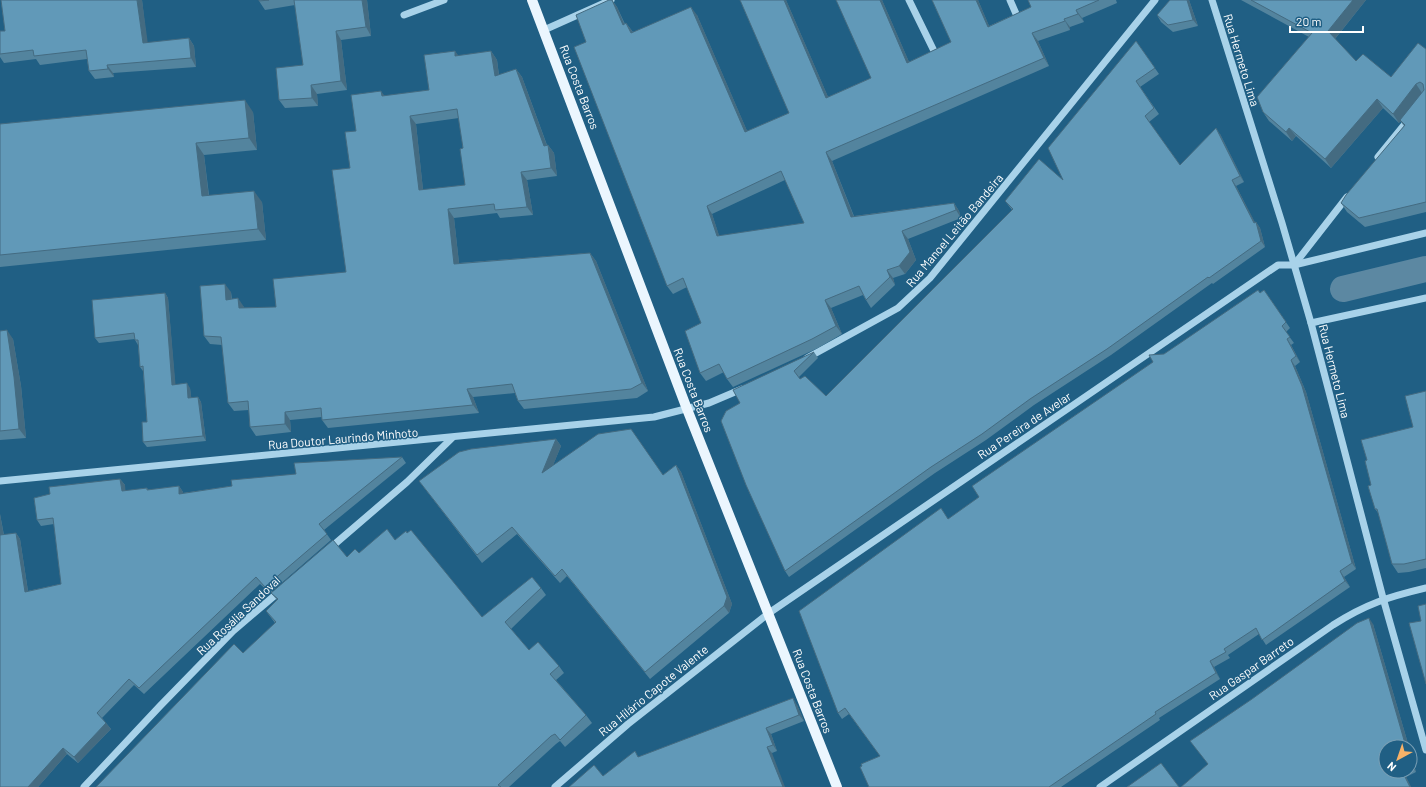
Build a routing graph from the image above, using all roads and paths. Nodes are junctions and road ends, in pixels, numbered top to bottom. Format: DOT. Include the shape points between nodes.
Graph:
graph roads {
  1 [pos="444,0"];
  2 [pos="532,0"];
  3 [pos="611,0"];
  4 [pos="909,0"];
  5 [pos="1010,0"];
  6 [pos="1155,0"];
  7 [pos="1212,0"];
  8 [pos="404,15"];
  9 [pos="1017,16"];
  10 [pos="544,30"];
  11 [pos="935,53"];
  12 [pos="1414,112"];
  13 [pos="1371,166"];
  14 [pos="1351,191"];
  15 [pos="1426,233"];
  16 [pos="1294,264"];
  17 [pos="1426,298"];
  18 [pos="1311,323"];
  19 [pos="799,362"];
  20 [pos="748,386"];
  21 [pos="687,409"];
  22 [pos="452,438"];
  23 [pos="0,481"];
  24 [pos="322,554"];
  25 [pos="286,585"];
  26 [pos="1426,588"];
  27 [pos="1383,598"];
  28 [pos="769,613"];
  29 [pos="1426,750"];
  30 [pos="84,787"];
  31 [pos="555,787"];
  32 [pos="837,787"];
  33 [pos="1100,787"];
  1 -- 8 [label="street"];
  2 -- 10 [label="main road, Rua Costa Barros"];
  3 -- 10 [label="street"];
  4 -- 11 [label="street"];
  5 -- 9 [label="street"];
  6 -- 19 [label="street, Rua Manoel Leitão Bandeira" via="979,220 919,289 892,312"];
  7 -- 16 [label="street, Rua Hermeto Lima"];
  10 -- 21 [label="main road, Rua Costa Barros"];
  12 -- 13 [label="street"];
  14 -- 16 [label="street"];
  15 -- 16 [label="street, Rua Pereira de Avelar"];
  16 -- 18 [label="street, Rua Hermeto Lima"];
  16 -- 28 [label="street, Rua Pereira de Avelar" via="1278,265"];
  17 -- 18 [label="street"];
  18 -- 27 [label="street, Rua Hermeto Lima"];
  20 -- 21 [label="street" via="709,403"];
  21 -- 22 [label="street, Rua Doutor Laurindo Minhoto" via="654,417"];
  21 -- 28 [label="main road, Rua Costa Barros"];
  22 -- 23 [label="street, Rua Doutor Laurindo Minhoto"];
  22 -- 24 [label="street" via="407,482"];
  25 -- 30 [label="street, Rua Rosália Sandoval" via="234,631"];
  26 -- 27 [label="street, Rua Gaspar Barreto"];
  27 -- 29 [label="street, Rua Hermeto Lima"];
  27 -- 33 [label="street, Rua Gaspar Barreto" via="1333,625"];
  28 -- 31 [label="street, Rua Hilário Capote Valente" via="640,714"];
  28 -- 32 [label="main road, Rua Costa Barros"];
}
